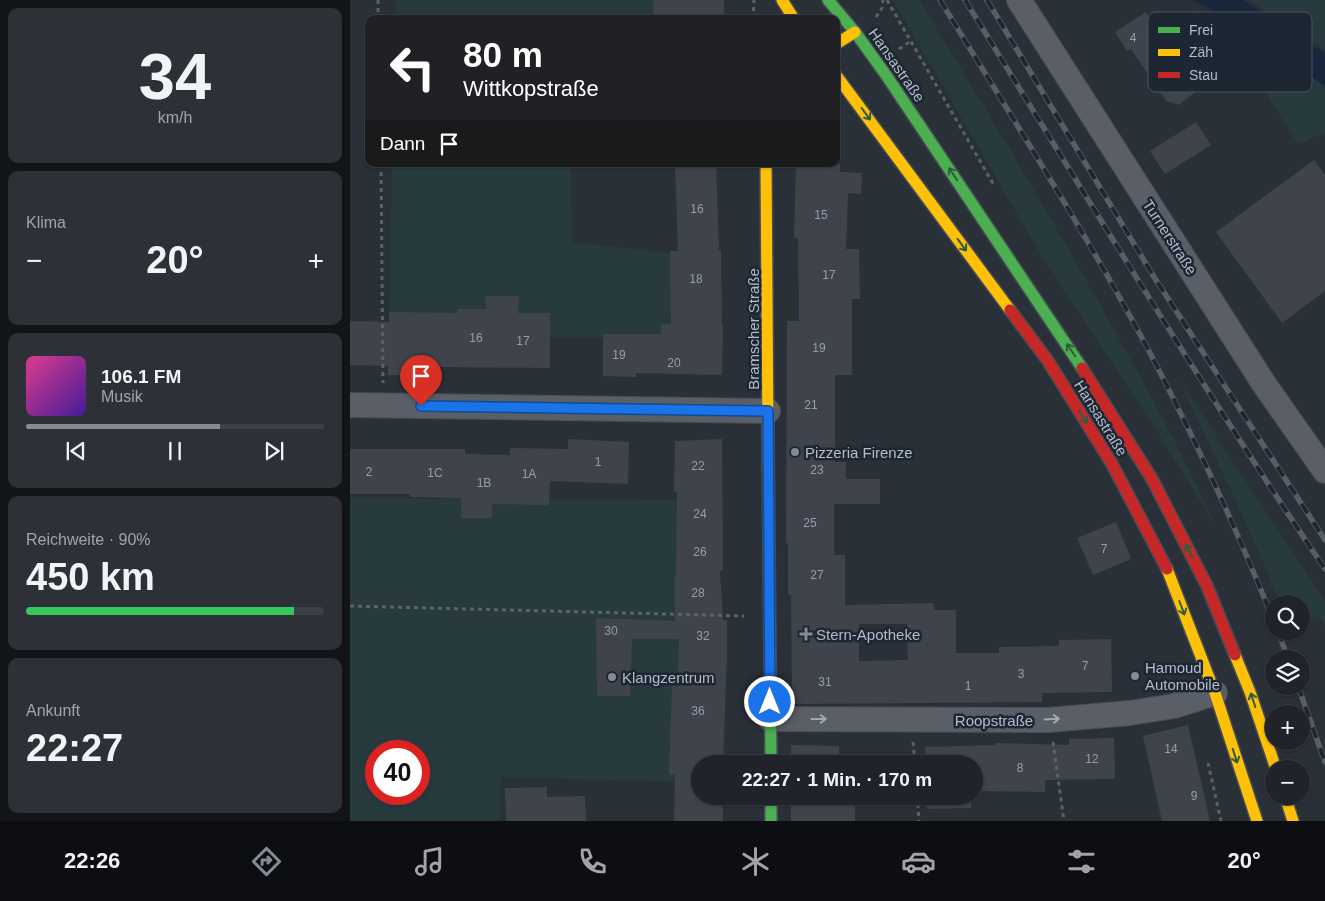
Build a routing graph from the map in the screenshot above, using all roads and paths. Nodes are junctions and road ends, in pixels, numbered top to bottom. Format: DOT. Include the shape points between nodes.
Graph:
graph roads {
  1 [pos="378,0"];
  2 [pos="754,0"];
  3 [pos="828,0"];
  4 [pos="887,0"];
  5 [pos="1019,0"];
  6 [pos="848,8"];
  7 [pos="378,15"];
  8 [pos="753,15"];
  9 [pos="855,32"];
  10 [pos="840,41"];
  11 [pos="840,80"];
  12 [pos="381,167"];
  13 [pos="766,167"];
  14 [pos="999,194"];
  15 [pos="350,405"];
  16 [pos="383,405"];
  17 [pos="768,411"];
  18 [pos="1325,471"];
  19 [pos="350,606"];
  20 [pos="770,616"];
  21 [pos="1215,693"];
  22 [pos="770,719"];
  23 [pos="1052,738"];
  24 [pos="913,740"];
  25 [pos="771,755"];
  26 [pos="914,755"];
  27 [pos="1273,760"];
  28 [pos="771,805"];
  29 [pos="918,805"];
  30 [pos="1288,805"];
  31 [pos="771,821"];
  32 [pos="919,821"];
  33 [pos="1064,821"];
  34 [pos="1257,821"];
  35 [pos="1293,821"];
  1 -- 7 [label="path"];
  2 -- 8 [label="path"];
  3 -- 9 [label="main road, Hansastraße"];
  4 -- 14 [label="path"];
  5 -- 18 [label="street, Turnerstraße" via="1264,384"];
  6 -- 9 [label="main road, Hansastraße"];
  9 -- 10 [label="main road"];
  27 -- 9 [label="main road, Hansastraße, one-way" via="1250,692 1207,586 1152,479 1084,370"];
  11 -- 21 [label="main road, Hansastraße, one-way" via="1048,361 1112,464 1168,572"];
  12 -- 16 [label="path"];
  13 -- 17 [label="main road, Bramscher Straße"];
  15 -- 16 [label="street"];
  16 -- 17 [label="street"];
  17 -- 20 [label="main road, Bramscher Straße"];
  19 -- 20 [label="path"];
  20 -- 22 [label="main road, Bramscher Straße"];
  22 -- 21 [label="street, Roopstraße, one-way" via="1049,720 1174,706"];
  21 -- 34 [label="main road, Hansastraße, one-way"];
  22 -- 25 [label="main road, Bramscher Straße"];
  23 -- 33 [label="path, Roopstraße"];
  24 -- 26 [label="path"];
  28 -- 31 [label="main road"];
  29 -- 32 [label="path"];
  30 -- 35 [label="main road"];
}
